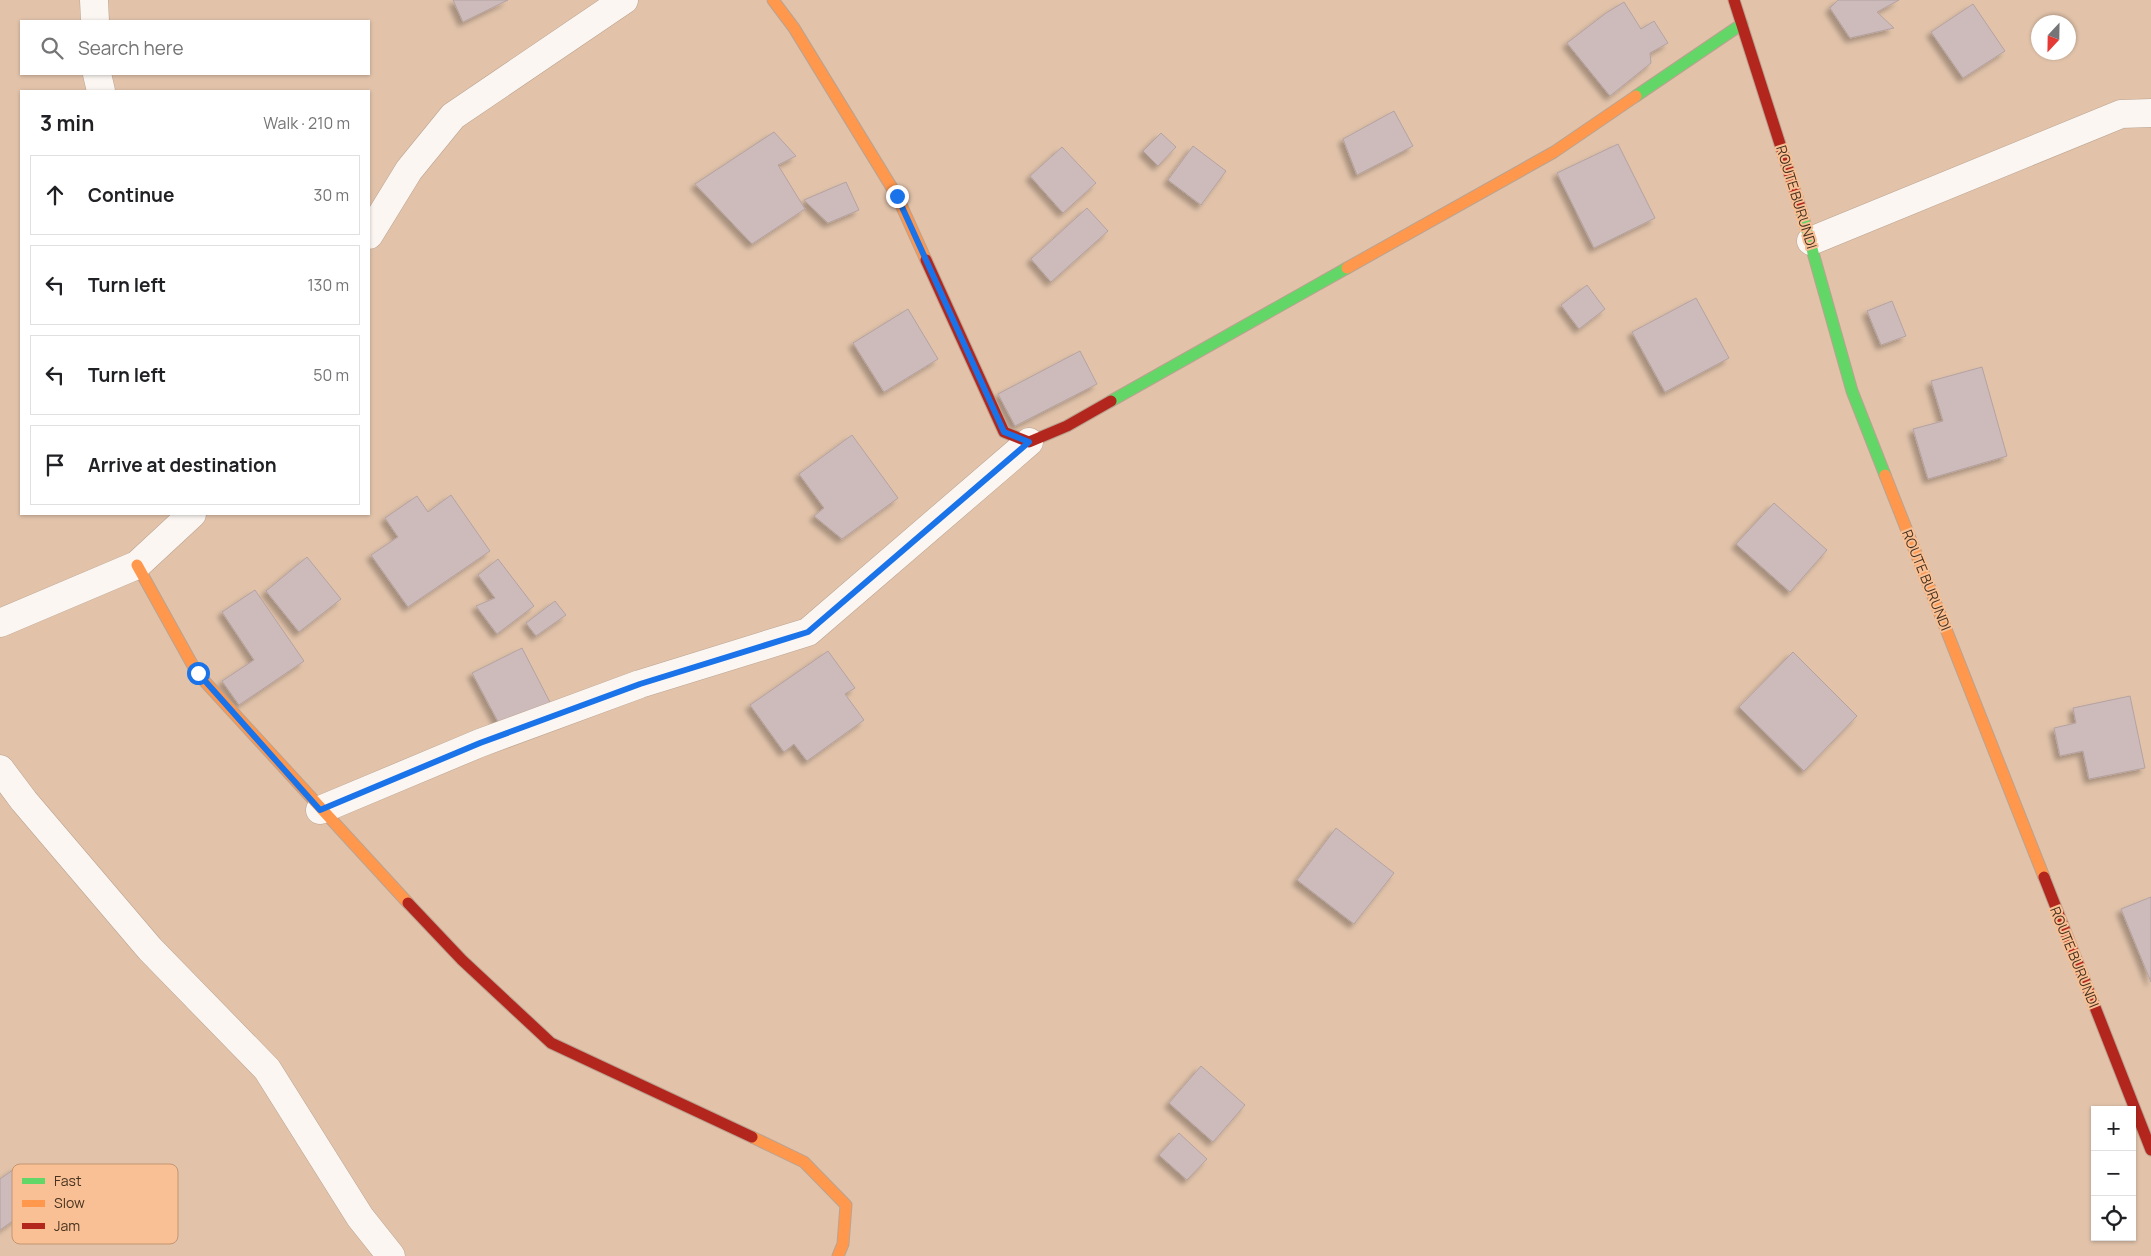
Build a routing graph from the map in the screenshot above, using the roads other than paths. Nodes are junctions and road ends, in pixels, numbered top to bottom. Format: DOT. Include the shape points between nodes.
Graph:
graph roads {
  1 [pos="94,0"];
  2 [pos="624,0"];
  3 [pos="774,0"];
  4 [pos="1734,0"];
  5 [pos="95,20"];
  6 [pos="1742,24"];
  7 [pos="96,75"];
  8 [pos="101,90"];
  9 [pos="2151,113"];
  10 [pos="370,233"];
  11 [pos="1811,241"];
  12 [pos="1029,442"];
  13 [pos="191,515"];
  14 [pos="137,565"];
  15 [pos="0,623"];
  16 [pos="0,769"];
  17 [pos="320,810"];
  18 [pos="2151,1150"];
  19 [pos="391,1256"];
  20 [pos="838,1256"];
  1 -- 5 [label="street"];
  2 -- 10 [label="street" via="453,116 409,170"];
  3 -- 12 [label="street" via="897,196 1004,432"];
  4 -- 6 [label="street, ROUTE BURUNDI"];
  6 -- 11 [label="street, ROUTE BURUNDI"];
  6 -- 12 [label="street" via="1554,152 1084,416"];
  7 -- 8 [label="street"];
  9 -- 11 [label="street" via="2121,114"];
  11 -- 18 [label="street, ROUTE BURUNDI" via="1852,391"];
  12 -- 17 [label="street" via="808,632 640,684 480,743"];
  13 -- 14 [label="street"];
  14 -- 15 [label="street"];
  14 -- 17 [label="street" via="198,673"];
  16 -- 19 [label="street" via="150,949 267,1069 360,1217"];
  17 -- 20 [label="street" via="462,960 550,1043 804,1162 846,1204 843,1244"];
}
